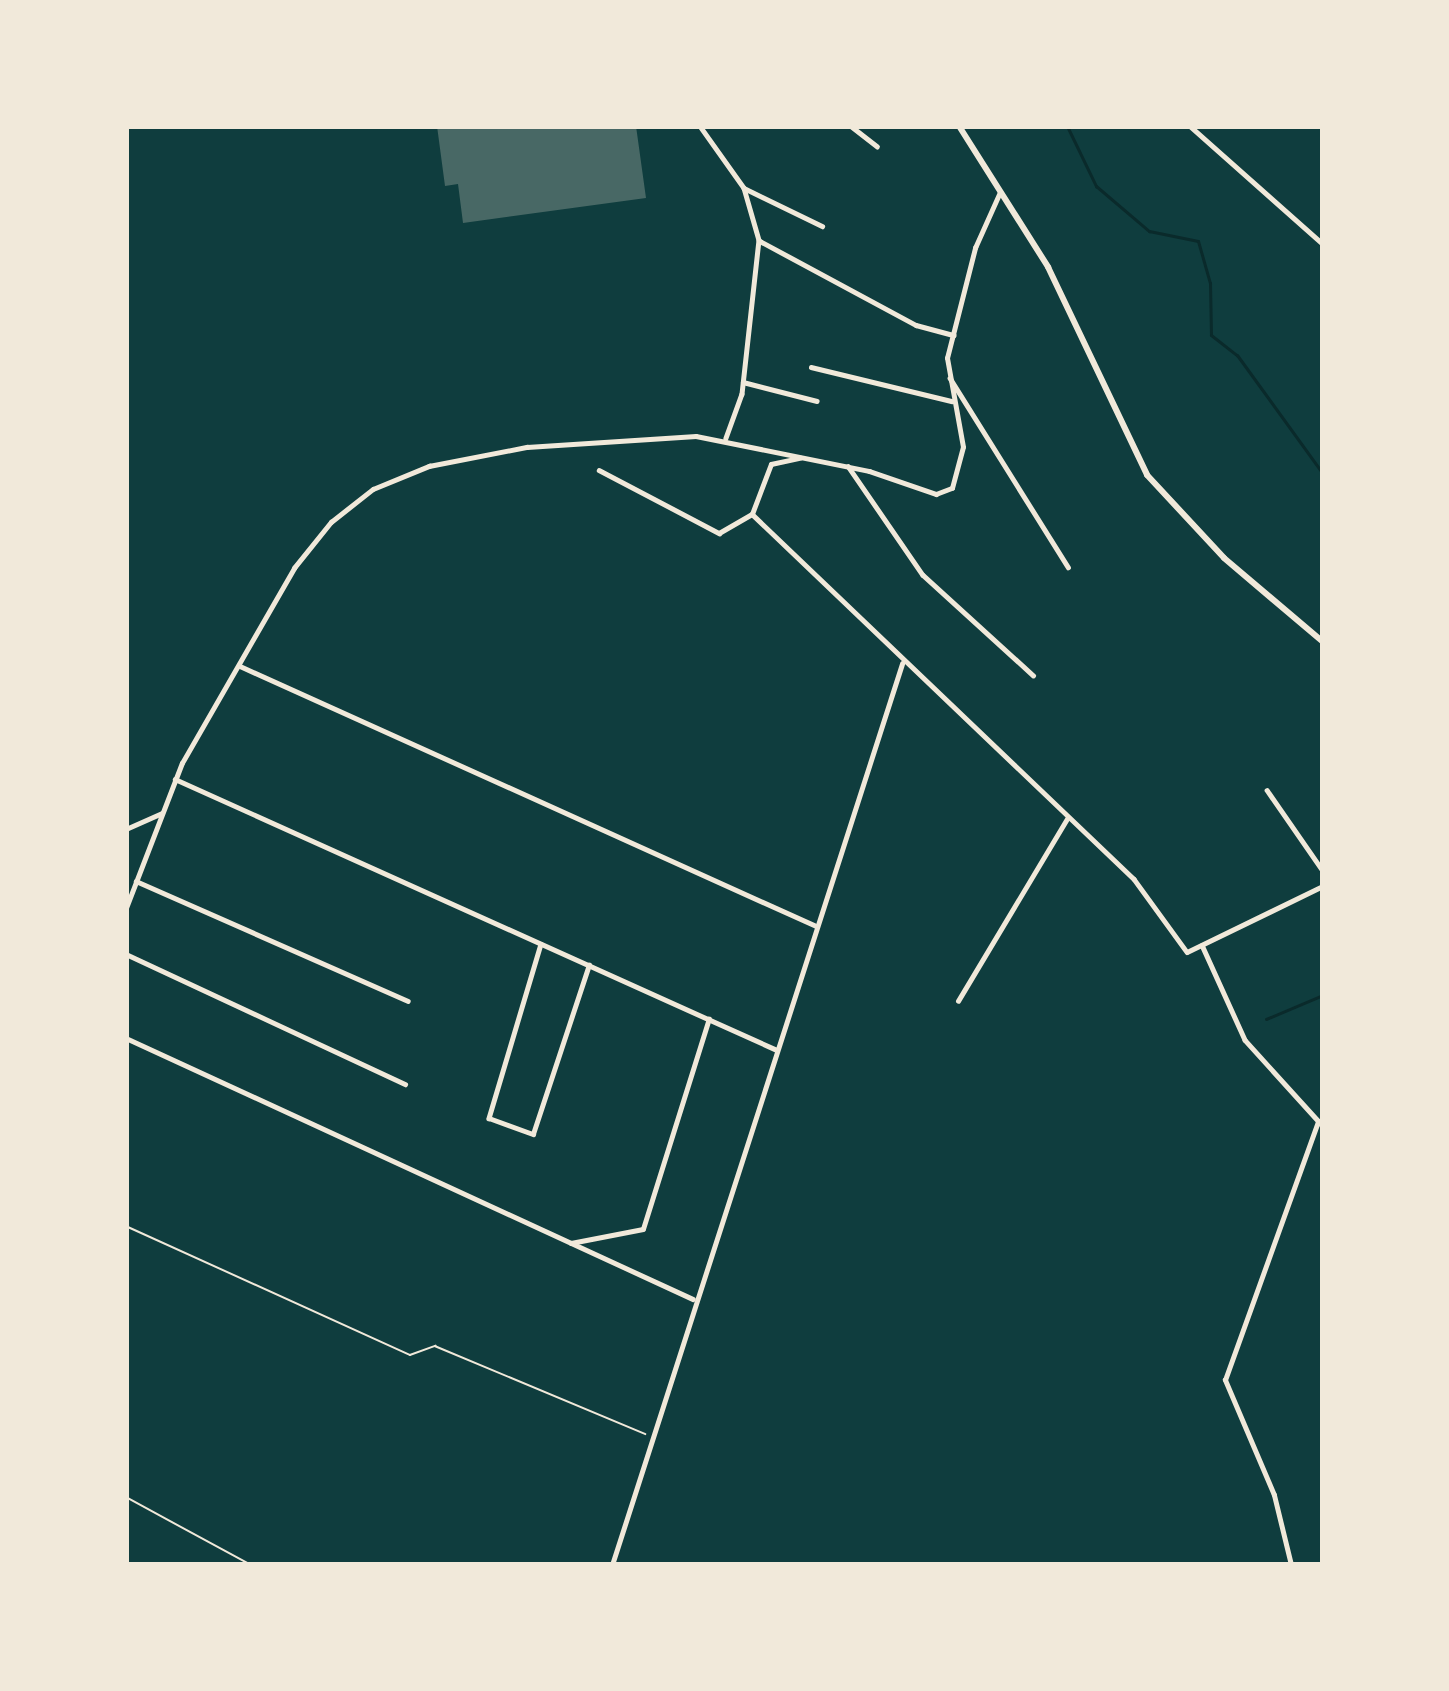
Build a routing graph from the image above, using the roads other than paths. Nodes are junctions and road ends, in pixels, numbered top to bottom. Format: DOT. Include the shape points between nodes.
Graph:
graph roads {
  1 [pos="700,126"];
  2 [pos="850,126"];
  3 [pos="959,126"];
  4 [pos="1190,126"];
  5 [pos="877,146"];
  6 [pos="744,188"];
  7 [pos="1000,190"];
  8 [pos="822,226"];
  9 [pos="759,240"];
  10 [pos="1323,244"];
  11 [pos="954,335"];
  12 [pos="812,367"];
  13 [pos="949,376"];
  14 [pos="743,382"];
  15 [pos="818,401"];
  16 [pos="953,401"];
  17 [pos="726,438"];
  18 [pos="802,458"];
  19 [pos="848,466"];
  20 [pos="599,470"];
  21 [pos="752,514"];
  22 [pos="1068,567"];
  23 [pos="1323,642"];
  24 [pos="902,664"];
  25 [pos="240,666"];
  26 [pos="1033,675"];
  27 [pos="176,779"];
  28 [pos="1267,790"];
  29 [pos="162,813"];
  30 [pos="1067,819"];
  31 [pos="126,830"];
  32 [pos="1323,871"];
  33 [pos="136,881"];
  34 [pos="1323,886"];
  35 [pos="126,908"];
  36 [pos="816,926"];
  37 [pos="541,944"];
  38 [pos="1202,945"];
  39 [pos="126,954"];
  40 [pos="589,965"];
  41 [pos="958,1000"];
  42 [pos="408,1001"];
  43 [pos="709,1019"];
  44 [pos="126,1038"];
  45 [pos="779,1051"];
  46 [pos="405,1084"];
  47 [pos="1321,1124"];
  48 [pos="571,1244"];
  49 [pos="696,1300"];
  50 [pos="612,1565"];
  51 [pos="1291,1565"];
  1 -- 6 [label="street"];
  2 -- 5 [label="street"];
  3 -- 7 [label="main road"];
  4 -- 10 [label="street"];
  6 -- 8 [label="street"];
  6 -- 9 [label="street"];
  7 -- 11 [label="street" via="975,248"];
  7 -- 23 [label="main road" via="1048,267 1164,499"];
  9 -- 11 [label="street" via="916,325"];
  9 -- 14 [label="street"];
  11 -- 13 [label="street"];
  12 -- 16 [label="street"];
  13 -- 16 [label="street"];
  13 -- 22 [label="street"];
  14 -- 15 [label="street"];
  14 -- 17 [label="street"];
  16 -- 19 [label="street" via="963,462 952,488 936,494"];
  17 -- 18 [label="street"];
  17 -- 25 [label="street" via="526,447 399,477 357,500 311,543"];
  18 -- 19 [label="street"];
  18 -- 21 [label="street" via="771,464"];
  19 -- 26 [label="street" via="923,574"];
  20 -- 21 [label="street" via="719,533"];
  21 -- 24 [label="street" via="853,606"];
  24 -- 30 [label="street" via="982,730"];
  24 -- 36 [label="street"];
  25 -- 27 [label="street"];
  25 -- 36 [label="street"];
  27 -- 29 [label="street"];
  27 -- 37 [label="street"];
  28 -- 32 [label="street"];
  29 -- 31 [label="street"];
  29 -- 33 [label="street"];
  30 -- 38 [label="street" via="1134,879 1187,952"];
  30 -- 41 [label="street"];
  33 -- 35 [label="street"];
  33 -- 42 [label="street"];
  34 -- 38 [label="street"];
  36 -- 45 [label="street"];
  37 -- 40 [label="street"];
  37 -- 40 [label="street" via="489,1118 533,1134"];
  38 -- 47 [label="street" via="1245,1040"];
  39 -- 46 [label="street"];
  40 -- 43 [label="street"];
  43 -- 45 [label="street"];
  43 -- 48 [label="street" via="643,1229"];
  44 -- 48 [label="street"];
  45 -- 49 [label="street"];
  47 -- 51 [label="street" via="1225,1380 1274,1495"];
  48 -- 49 [label="street"];
  49 -- 50 [label="street"];
}
